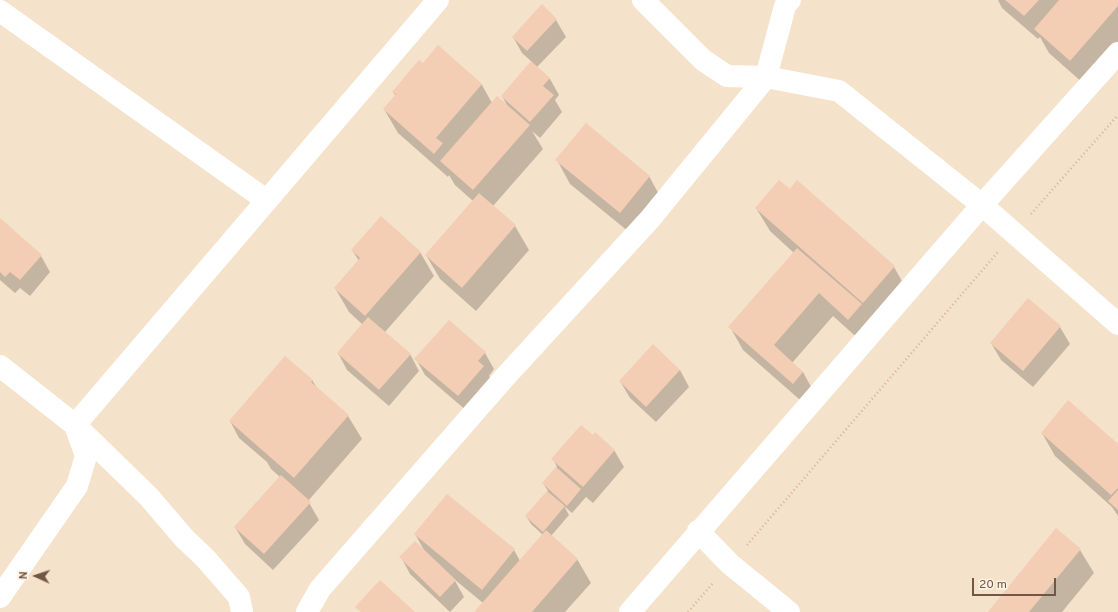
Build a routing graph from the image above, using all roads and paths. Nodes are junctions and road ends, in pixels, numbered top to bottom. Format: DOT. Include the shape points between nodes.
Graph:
graph roads {
  1 [pos="438,0"];
  2 [pos="643,0"];
  3 [pos="790,0"];
  4 [pos="0,11"];
  5 [pos="1118,53"];
  6 [pos="766,77"];
  7 [pos="1118,115"];
  8 [pos="266,200"];
  9 [pos="982,205"];
  10 [pos="1014,233"];
  11 [pos="1118,324"];
  12 [pos="0,366"];
  13 [pos="75,425"];
  14 [pos="698,531"];
  15 [pos="730,564"];
  16 [pos="0,597"];
  17 [pos="242,612"];
  18 [pos="307,612"];
  19 [pos="630,612"];
  20 [pos="688,612"];
  21 [pos="789,612"];
  1 -- 8 [label="street"];
  2 -- 6 [label="street" via="703,60 728,76"];
  3 -- 6 [label="street" via="785,6"];
  4 -- 8 [label="street"];
  5 -- 9 [label="street"];
  6 -- 9 [label="street" via="839,91"];
  6 -- 18 [label="street" via="650,219 505,377 320,589"];
  7 -- 10 [label="path"];
  8 -- 13 [label="street"];
  9 -- 10 [label="street"];
  9 -- 14 [label="street"];
  10 -- 11 [label="street"];
  10 -- 15 [label="path"];
  12 -- 13 [label="street"];
  13 -- 16 [label="street" via="86,456 77,486"];
  13 -- 17 [label="street" via="149,497 206,559 239,597"];
  14 -- 15 [label="street"];
  14 -- 19 [label="street"];
  15 -- 20 [label="path"];
  15 -- 21 [label="street"];
}
